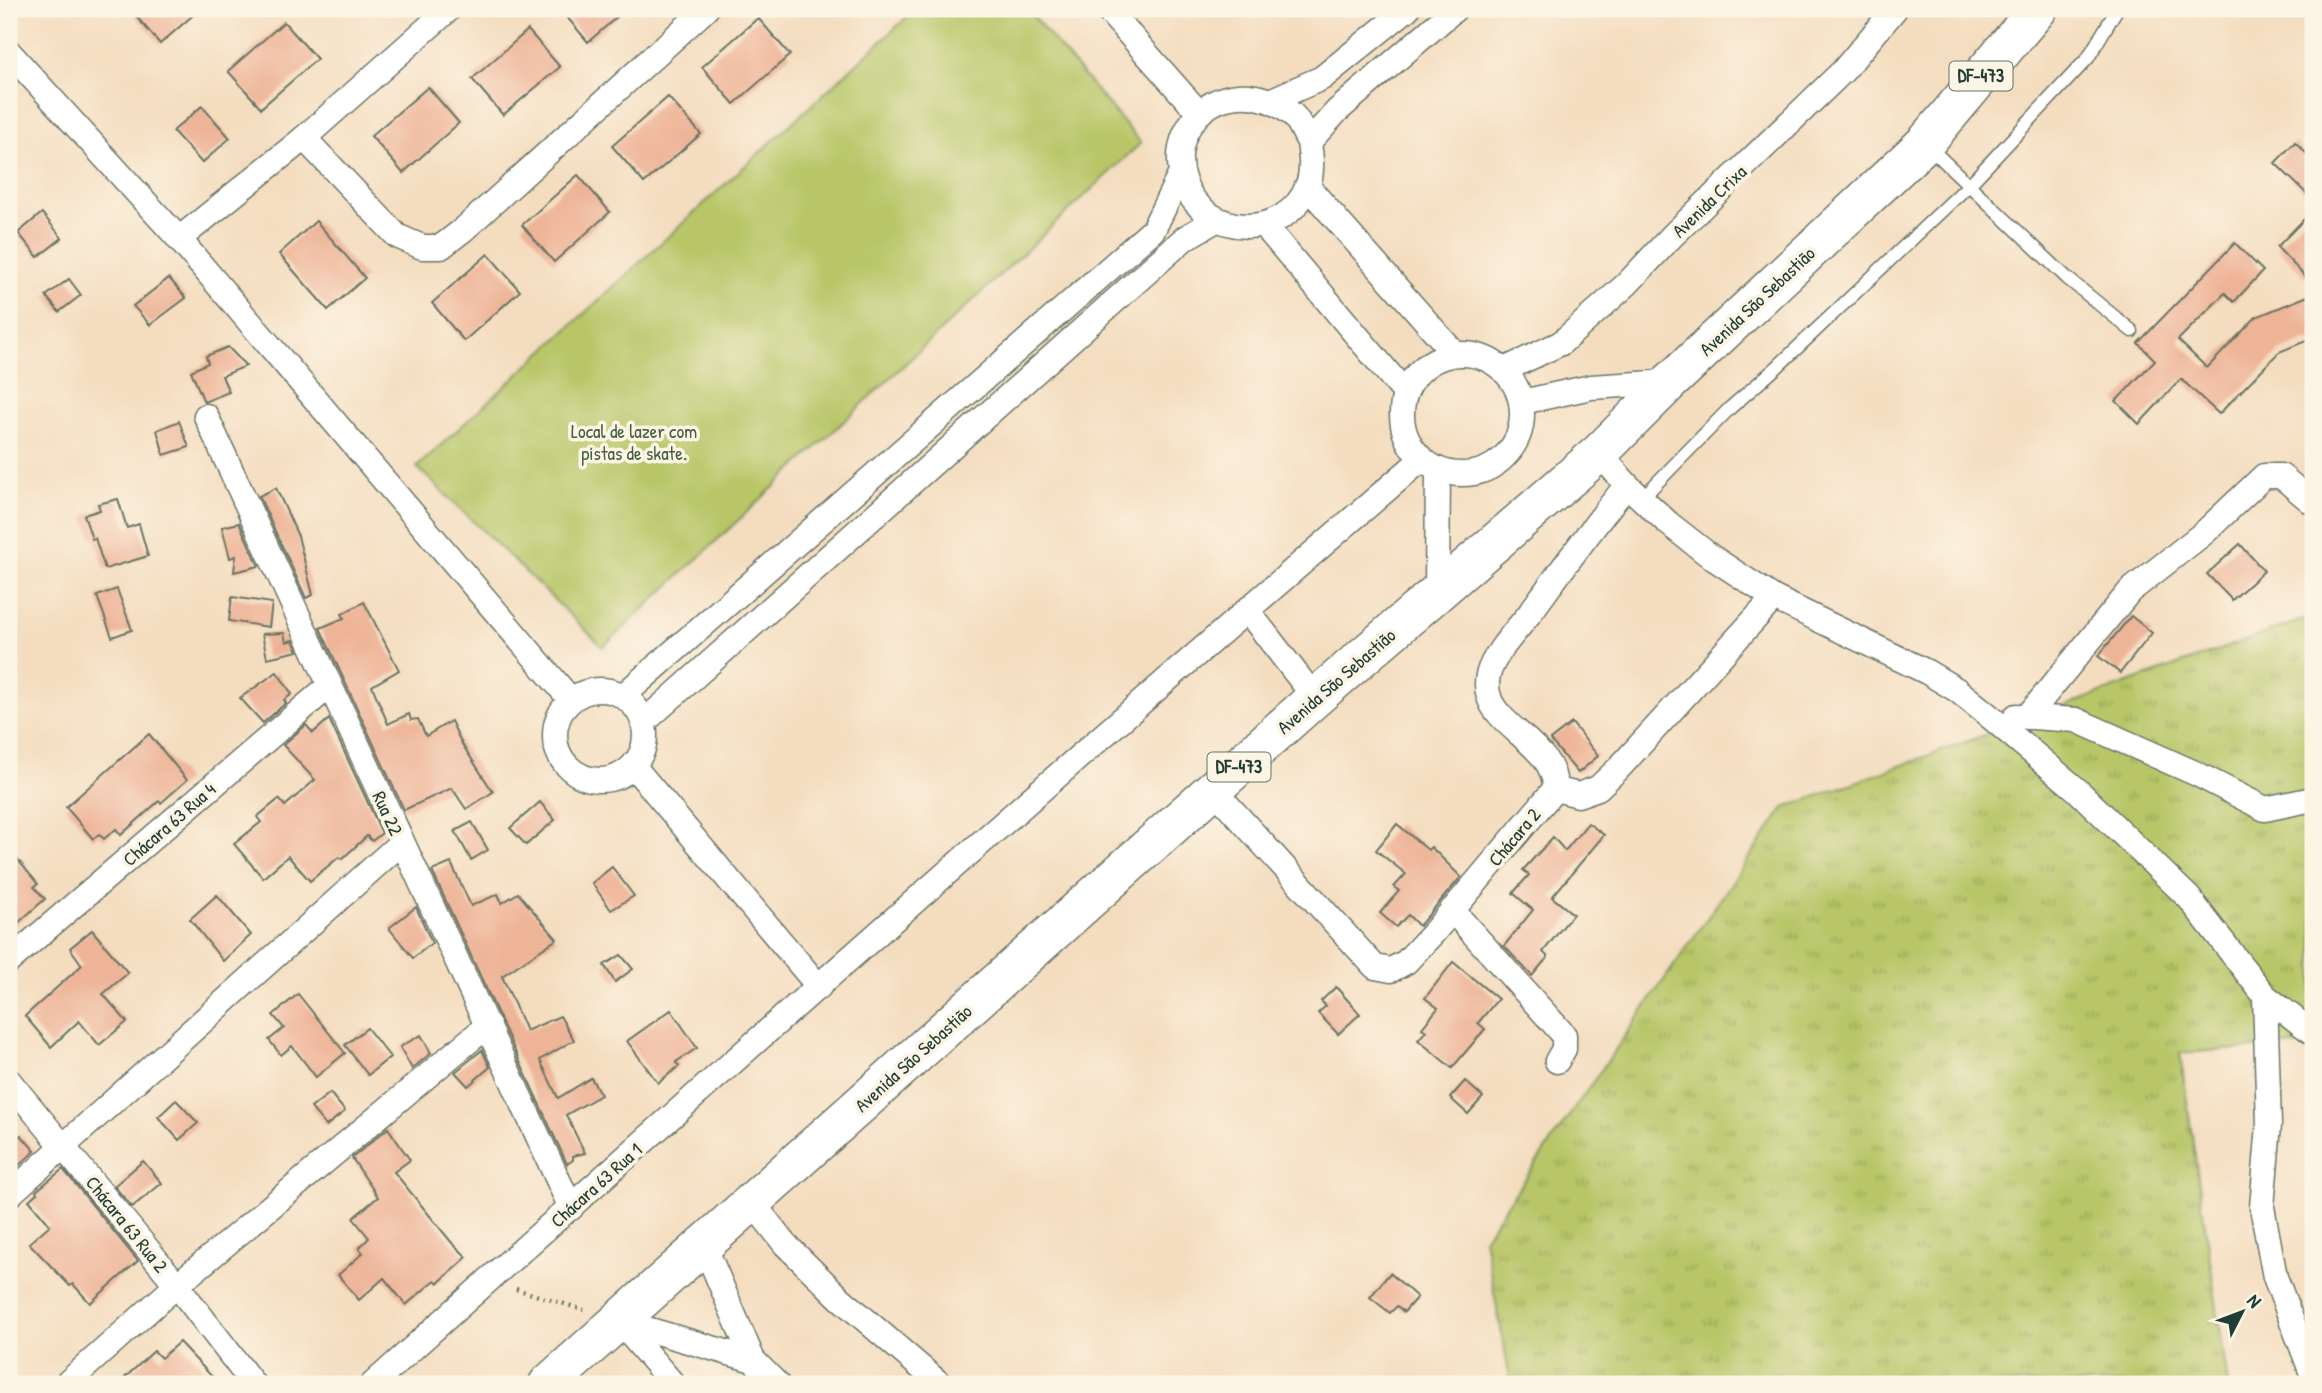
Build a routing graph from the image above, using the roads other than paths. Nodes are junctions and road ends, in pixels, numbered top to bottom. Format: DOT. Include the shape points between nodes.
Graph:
graph roads {
  1 [pos="449,9"];
  2 [pos="706,9"];
  3 [pos="1107,9"];
  4 [pos="1407,9"];
  5 [pos="1455,9"];
  6 [pos="1895,9"];
  7 [pos="2038,9"];
  8 [pos="2117,9"];
  9 [pos="9,52"];
  10 [pos="1272,100"];
  11 [pos="1199,113"];
  12 [pos="304,138"];
  13 [pos="1309,142"];
  14 [pos="1925,143"];
  15 [pos="1181,173"];
  16 [pos="1969,185"];
  17 [pos="1307,186"];
  18 [pos="1216,220"];
  19 [pos="1264,225"];
  20 [pos="179,239"];
  21 [pos="2132,331"];
  22 [pos="1454,354"];
  23 [pos="1504,370"];
  24 [pos="1670,382"];
  25 [pos="1405,393"];
  26 [pos="1522,402"];
  27 [pos="206,416"];
  28 [pos="1599,453"];
  29 [pos="1430,465"];
  30 [pos="1634,491"];
  31 [pos="2313,503"];
  32 [pos="1437,593"];
  33 [pos="1774,598"];
  34 [pos="1247,610"];
  35 [pos="329,686"];
  36 [pos="624,695"];
  37 [pos="1315,698"];
  38 [pos="570,699"];
  39 [pos="1988,715"];
  40 [pos="2027,717"];
  41 [pos="645,721"];
  42 [pos="634,767"];
  43 [pos="1555,789"];
  44 [pos="1214,790"];
  45 [pos="2313,799"];
  46 [pos="402,842"];
  47 [pos="1452,910"];
  48 [pos="9,961"];
  49 [pos="819,987"];
  50 [pos="2265,996"];
  51 [pos="488,1026"];
  52 [pos="2313,1033"];
  53 [pos="1558,1061"];
  54 [pos="9,1080"];
  55 [pos="63,1145"];
  56 [pos="9,1195"];
  57 [pos="752,1202"];
  58 [pos="571,1208"];
  59 [pos="704,1245"];
  60 [pos="177,1285"];
  61 [pos="619,1321"];
  62 [pos="753,1360"];
  63 [pos="2313,1377"];
  64 [pos="66,1384"];
  65 [pos="253,1384"];
  66 [pos="373,1384"];
  67 [pos="548,1384"];
  68 [pos="673,1384"];
  69 [pos="777,1384"];
  70 [pos="940,1384"];
  1 -- 12 [label="street"];
  2 -- 12 [label="street" via="441,247 422,247 397,236"];
  3 -- 11 [label="street"];
  4 -- 10 [label="street" via="1322,78"];
  5 -- 13 [label="street"];
  6 -- 23 [label="street, Avenida Crixa" via="1843,71 1627,284 1561,342"];
  7 -- 14 [label="main road, Avenida São Sebastião / DF-473"];
  8 -- 16 [label="lane" via="2088,58"];
  9 -- 20 [label="street"];
  10 -- 11 [label="street" via="1246,95 1221,99"];
  10 -- 13 [label="street" via="1295,117"];
  11 -- 15 [label="street" via="1182,141"];
  12 -- 20 [label="street"];
  13 -- 17 [label="street" via="1312,165"];
  14 -- 16 [label="lane"];
  14 -- 24 [label="main road, Avenida São Sebastião / DF-473"];
  15 -- 18 [label="street" via="1188,192"];
  15 -- 36 [label="street" via="1153,230"];
  16 -- 21 [label="lane" via="2067,278"];
  16 -- 30 [label="lane" via="1776,368"];
  17 -- 19 [label="street" via="1290,211"];
  17 -- 22 [label="street"];
  18 -- 19 [label="street" via="1239,227"];
  18 -- 41 [label="street" via="1185,238"];
  19 -- 25 [label="street"];
  20 -- 38 [label="street"];
  22 -- 23 [label="street" via="1481,356"];
  22 -- 25 [label="street" via="1424,366"];
  23 -- 26 [label="street"];
  24 -- 26 [label="street" via="1591,387"];
  24 -- 28 [label="main road, Avenida São Sebastião / DF-473"];
  25 -- 29 [label="street" via="1402,416 1407,440"];
  26 -- 29 [label="street" via="1523,421 1517,439 1492,467 1456,475"];
  27 -- 35 [label="street, Rua 22"];
  28 -- 30 [label="street"];
  28 -- 32 [label="main road, Avenida São Sebastião / DF-473"];
  29 -- 32 [label="street"];
  29 -- 34 [label="street, Chácara 63 Rua 1"];
  30 -- 33 [label="street" via="1710,556"];
  30 -- 43 [label="street" via="1595,524 1488,677 1490,701 1545,759"];
  31 -- 40 [label="street" via="2281,476 2264,476 2205,532 2130,591"];
  32 -- 37 [label="main road, Avenida São Sebastião / DF-473"];
  33 -- 39 [label="street" via="1927,673"];
  33 -- 43 [label="street" via="1598,788 1578,795"];
  34 -- 37 [label="street"];
  34 -- 49 [label="street, Chácara 63 Rua 1"];
  35 -- 46 [label="street, Rua 22"];
  35 -- 48 [label="street, Chácara 63 Rua 4"];
  36 -- 38 [label="street" via="606,689"];
  36 -- 41 [label="street"];
  37 -- 44 [label="main road, Avenida São Sebastião / DF-473"];
  38 -- 42 [label="street" via="557,720 555,744 567,766 588,779 613,780"];
  39 -- 40 [label="street"];
  39 -- 50 [label="street" via="2076,789 2189,898"];
  40 -- 45 [label="street" via="2076,720 2265,809"];
  41 -- 42 [label="street" via="646,746"];
  42 -- 49 [label="street"];
  43 -- 47 [label="street, Chácara 2"];
  44 -- 47 [label="street, Chácara 2" via="1375,967 1391,970 1406,962"];
  44 -- 57 [label="main road, Avenida São Sebastião / DF-473"];
  46 -- 51 [label="street, Rua 22"];
  46 -- 55 [label="street"];
  47 -- 53 [label="street" via="1564,1035"];
  49 -- 58 [label="street, Chácara 63 Rua 1"];
  50 -- 52 [label="street"];
  50 -- 63 [label="street" via="2269,1125 2262,1207 2274,1277"];
  51 -- 58 [label="street, Rua 22"];
  51 -- 60 [label="street"];
  54 -- 55 [label="street, Chácara 63 Rua 2"];
  55 -- 56 [label="street"];
  55 -- 60 [label="street, Chácara 63 Rua 2"];
  57 -- 59 [label="main road, Avenida São Sebastião / DF-473"];
  57 -- 70 [label="street" via="785,1244 840,1298"];
  58 -- 66 [label="street, Chácara 63 Rua 1"];
  59 -- 61 [label="main road, Avenida São Sebastião / DF-473"];
  59 -- 62 [label="street"];
  60 -- 64 [label="street, Chácara 63 Rua 2"];
  60 -- 65 [label="street"];
  61 -- 62 [label="street"];
  61 -- 67 [label="main road, Avenida São Sebastião / DF-473"];
  61 -- 68 [label="street"];
  62 -- 69 [label="street"];
}
